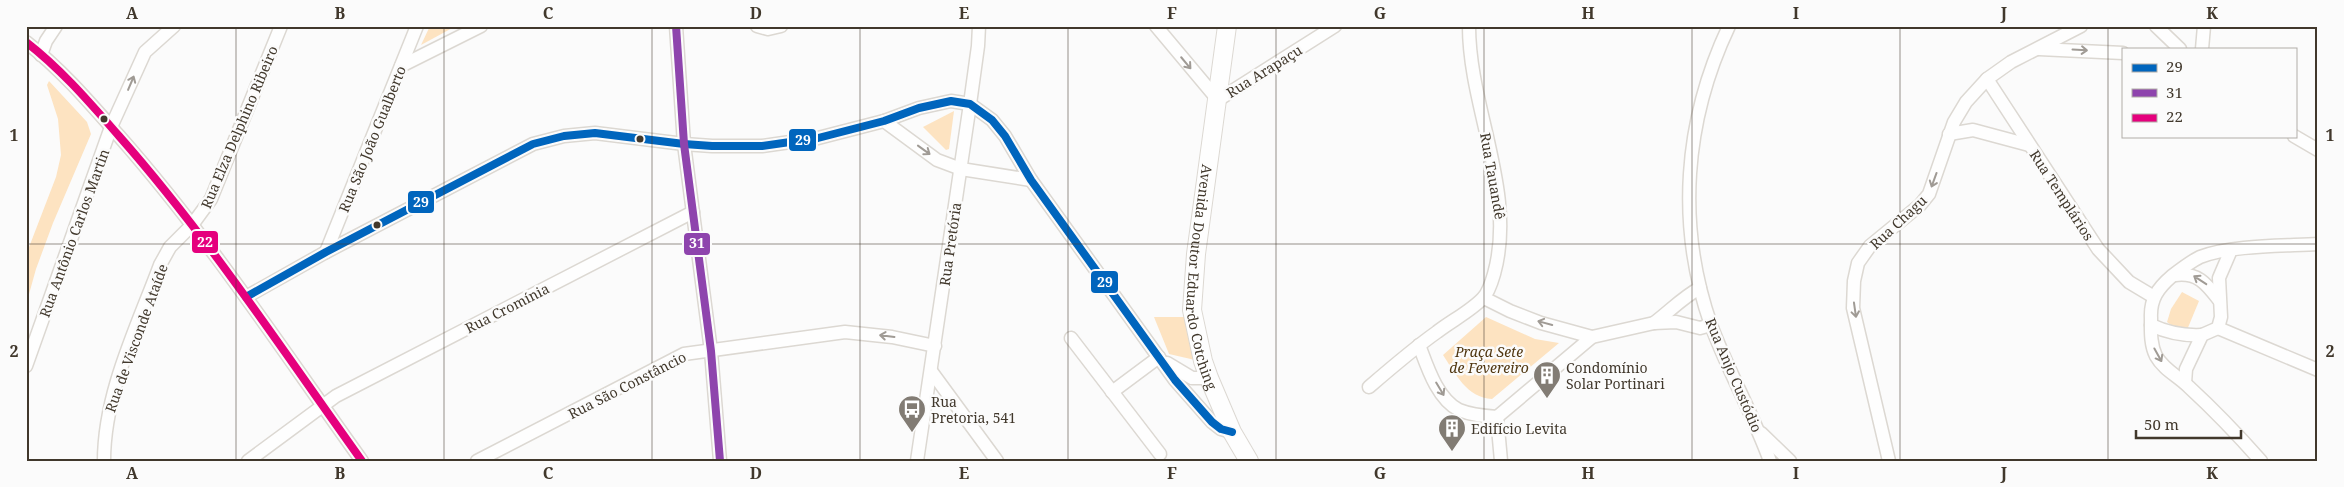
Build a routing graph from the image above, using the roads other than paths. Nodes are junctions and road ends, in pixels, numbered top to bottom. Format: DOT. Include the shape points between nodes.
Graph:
graph roads {
  1 [pos="56,26"];
  2 [pos="174,26"];
  3 [pos="281,26"];
  4 [pos="417,26"];
  5 [pos="481,26"];
  6 [pos="676,26"];
  7 [pos="757,26"];
  8 [pos="781,26"];
  9 [pos="979,26"];
  10 [pos="1156,26"];
  11 [pos="1227,26"];
  12 [pos="1335,26"];
  13 [pos="1469,26"];
  14 [pos="1729,26"];
  15 [pos="2081,26"];
  16 [pos="2156,26"];
  17 [pos="2204,26"];
  18 [pos="26,42"];
  19 [pos="2179,48"];
  20 [pos="2202,48"];
  21 [pos="2036,49"];
  22 [pos="2122,53"];
  23 [pos="41,55"];
  24 [pos="401,66"];
  25 [pos="1987,79"];
  26 [pos="1218,100"];
  27 [pos="970,104"];
  28 [pos="884,121"];
  29 [pos="111,127"];
  30 [pos="1949,134"];
  31 [pos="2296,137"];
  32 [pos="684,144"];
  33 [pos="2029,145"];
  34 [pos="2318,150"];
  35 [pos="961,168"];
  36 [pos="1030,180"];
  37 [pos="693,212"];
  38 [pos="192,225"];
  39 [pos="2318,244"];
  40 [pos="2230,250"];
  41 [pos="326,252"];
  42 [pos="2173,276"];
  43 [pos="1700,288"];
  44 [pos="246,297"];
  45 [pos="2154,297"];
  46 [pos="1484,298"];
  47 [pos="2221,302"];
  48 [pos="1680,303"];
  49 [pos="1654,323"];
  50 [pos="2151,324"];
  51 [pos="1688,325"];
  52 [pos="1711,325"];
  53 [pos="2218,328"];
  54 [pos="2202,335"];
  55 [pos="1592,337"];
  56 [pos="1071,338"];
  57 [pos="1419,345"];
  58 [pos="935,346"];
  59 [pos="711,350"];
  60 [pos="1158,357"];
  61 [pos="26,366"];
  62 [pos="2318,370"];
  63 [pos="931,371"];
  64 [pos="1209,378"];
  65 [pos="2186,383"];
  66 [pos="1369,387"];
  67 [pos="1112,392"];
  68 [pos="322,405"];
  69 [pos="1497,417"];
  70 [pos="1759,431"];
  71 [pos="1232,432"];
  72 [pos="1160,454"];
  73 [pos="104,461"];
  74 [pos="248,461"];
  75 [pos="362,461"];
  76 [pos="477,461"];
  77 [pos="720,461"];
  78 [pos="917,461"];
  79 [pos="997,461"];
  80 [pos="1249,461"];
  81 [pos="1501,461"];
  82 [pos="1770,461"];
  83 [pos="1790,461"];
  84 [pos="1889,461"];
  85 [pos="2261,461"];
  1 -- 23 [label="street"];
  29 -- 2 [label="street, Rua Antônio Carlos Martin, one-way" via="145,52"];
  3 -- 38 [label="street, Rua Elza Delphino Ribeiro" via="211,199"];
  4 -- 24 [label="street, Rua São João Gualberto"];
  5 -- 24 [label="street"];
  6 -- 32 [label="street"];
  7 -- 8 [label="street" via="768,29"];
  9 -- 27 [label="street, Rua Pretória"];
  10 -- 26 [label="street, one-way"];
  11 -- 26 [label="main road, Avenida Doutor Eduardo Cotching"];
  12 -- 26 [label="street, Rua Arapaçu"];
  13 -- 46 [label="street, Rua Tauandê" via="1469,45 1501,227 1499,256"];
  14 -- 43 [label="street, Rua Anjo Custódio" via="1711,70 1692,138 1689,165 1691,234"];
  15 -- 21 [label="street, Rua Chagu"];
  16 -- 19 [label="street"];
  17 -- 20 [label="street"];
  18 -- 23 [label="street"];
  21 -- 22 [label="street, one-way"];
  21 -- 25 [label="street, Rua Chagu"];
  23 -- 29 [label="street" via="72,82"];
  24 -- 41 [label="street, Rua São João Gualberto"];
  25 -- 30 [label="street, Rua Chagu" via="1966,102"];
  25 -- 33 [label="street, Rua Templários"];
  26 -- 64 [label="main road, Avenida Doutor Eduardo Cotching" via="1196,254 1192,310"];
  27 -- 28 [label="street" via="951,101"];
  27 -- 35 [label="street, Rua Pretória"];
  27 -- 36 [label="street" via="992,120 1005,136"];
  28 -- 32 [label="street" via="818,138 762,146"];
  28 -- 35 [label="street, one-way" via="938,160"];
  29 -- 38 [label="street"];
  29 -- 61 [label="street, Rua Antônio Carlos Martin"];
  30 -- 33 [label="street" via="1973,130"];
  30 -- 84 [label="street, Rua Chagu, one-way" via="1929,194 1870,246 1858,263 1854,281 1853,308"];
  31 -- 34 [label="street"];
  32 -- 37 [label="street"];
  32 -- 41 [label="street" via="595,133 532,144"];
  33 -- 45 [label="street, Rua Templários" via="2098,249 2129,282"];
  35 -- 36 [label="street"];
  35 -- 58 [label="street, Rua Pretória"];
  36 -- 60 [label="street"];
  37 -- 59 [label="street"];
  37 -- 68 [label="street, Rua Cromínia"];
  38 -- 44 [label="street"];
  38 -- 73 [label="street, Rua de Visconde Ataíde" via="170,248 160,265 117,386 105,430"];
  39 -- 40 [label="street"];
  40 -- 42 [label="street" via="2189,262"];
  40 -- 47 [label="street" via="2219,278"];
  41 -- 44 [label="street"];
  42 -- 45 [label="street"];
  47 -- 42 [label="street, one-way" via="2208,285 2188,273"];
  43 -- 48 [label="street" via="1684,296"];
  43 -- 52 [label="street, Rua Anjo Custódio"];
  44 -- 68 [label="street"];
  45 -- 50 [label="street"];
  55 -- 46 [label="street, one-way" via="1541,323"];
  46 -- 57 [label="street"];
  47 -- 53 [label="street"];
  48 -- 49 [label="street"];
  48 -- 51 [label="street" via="1682,316"];
  49 -- 51 [label="street"];
  49 -- 55 [label="street"];
  50 -- 54 [label="street" via="2184,336"];
  50 -- 65 [label="street, one-way" via="2150,334 2156,356 2171,374"];
  51 -- 52 [label="street" via="1700,328"];
  52 -- 70 [label="street, Rua Anjo Custódio"];
  53 -- 54 [label="street"];
  53 -- 62 [label="street"];
  54 -- 65 [label="street" via="2186,369"];
  55 -- 69 [label="street"];
  56 -- 67 [label="street"];
  57 -- 66 [label="street"];
  57 -- 69 [label="street, one-way" via="1446,399 1458,409 1472,414"];
  58 -- 59 [label="street, Rua São Constâncio, one-way" via="845,332"];
  58 -- 63 [label="street, Rua Pretória"];
  59 -- 76 [label="street, Rua São Constâncio" via="684,354"];
  59 -- 77 [label="street"];
  60 -- 64 [label="street" via="1192,378"];
  60 -- 67 [label="street"];
  60 -- 71 [label="street" via="1212,422"];
  63 -- 78 [label="street, Rua Pretória"];
  63 -- 79 [label="street"];
  64 -- 71 [label="main road, Avenida Doutor Eduardo Cotching"];
  65 -- 85 [label="street"];
  67 -- 72 [label="street"];
  68 -- 74 [label="street, Rua Cromínia"];
  68 -- 75 [label="street"];
  69 -- 81 [label="street"];
  70 -- 82 [label="street, Rua Anjo Custódio"];
  70 -- 83 [label="street"];
  71 -- 80 [label="main road, Avenida Doutor Eduardo Cotching"];
}
